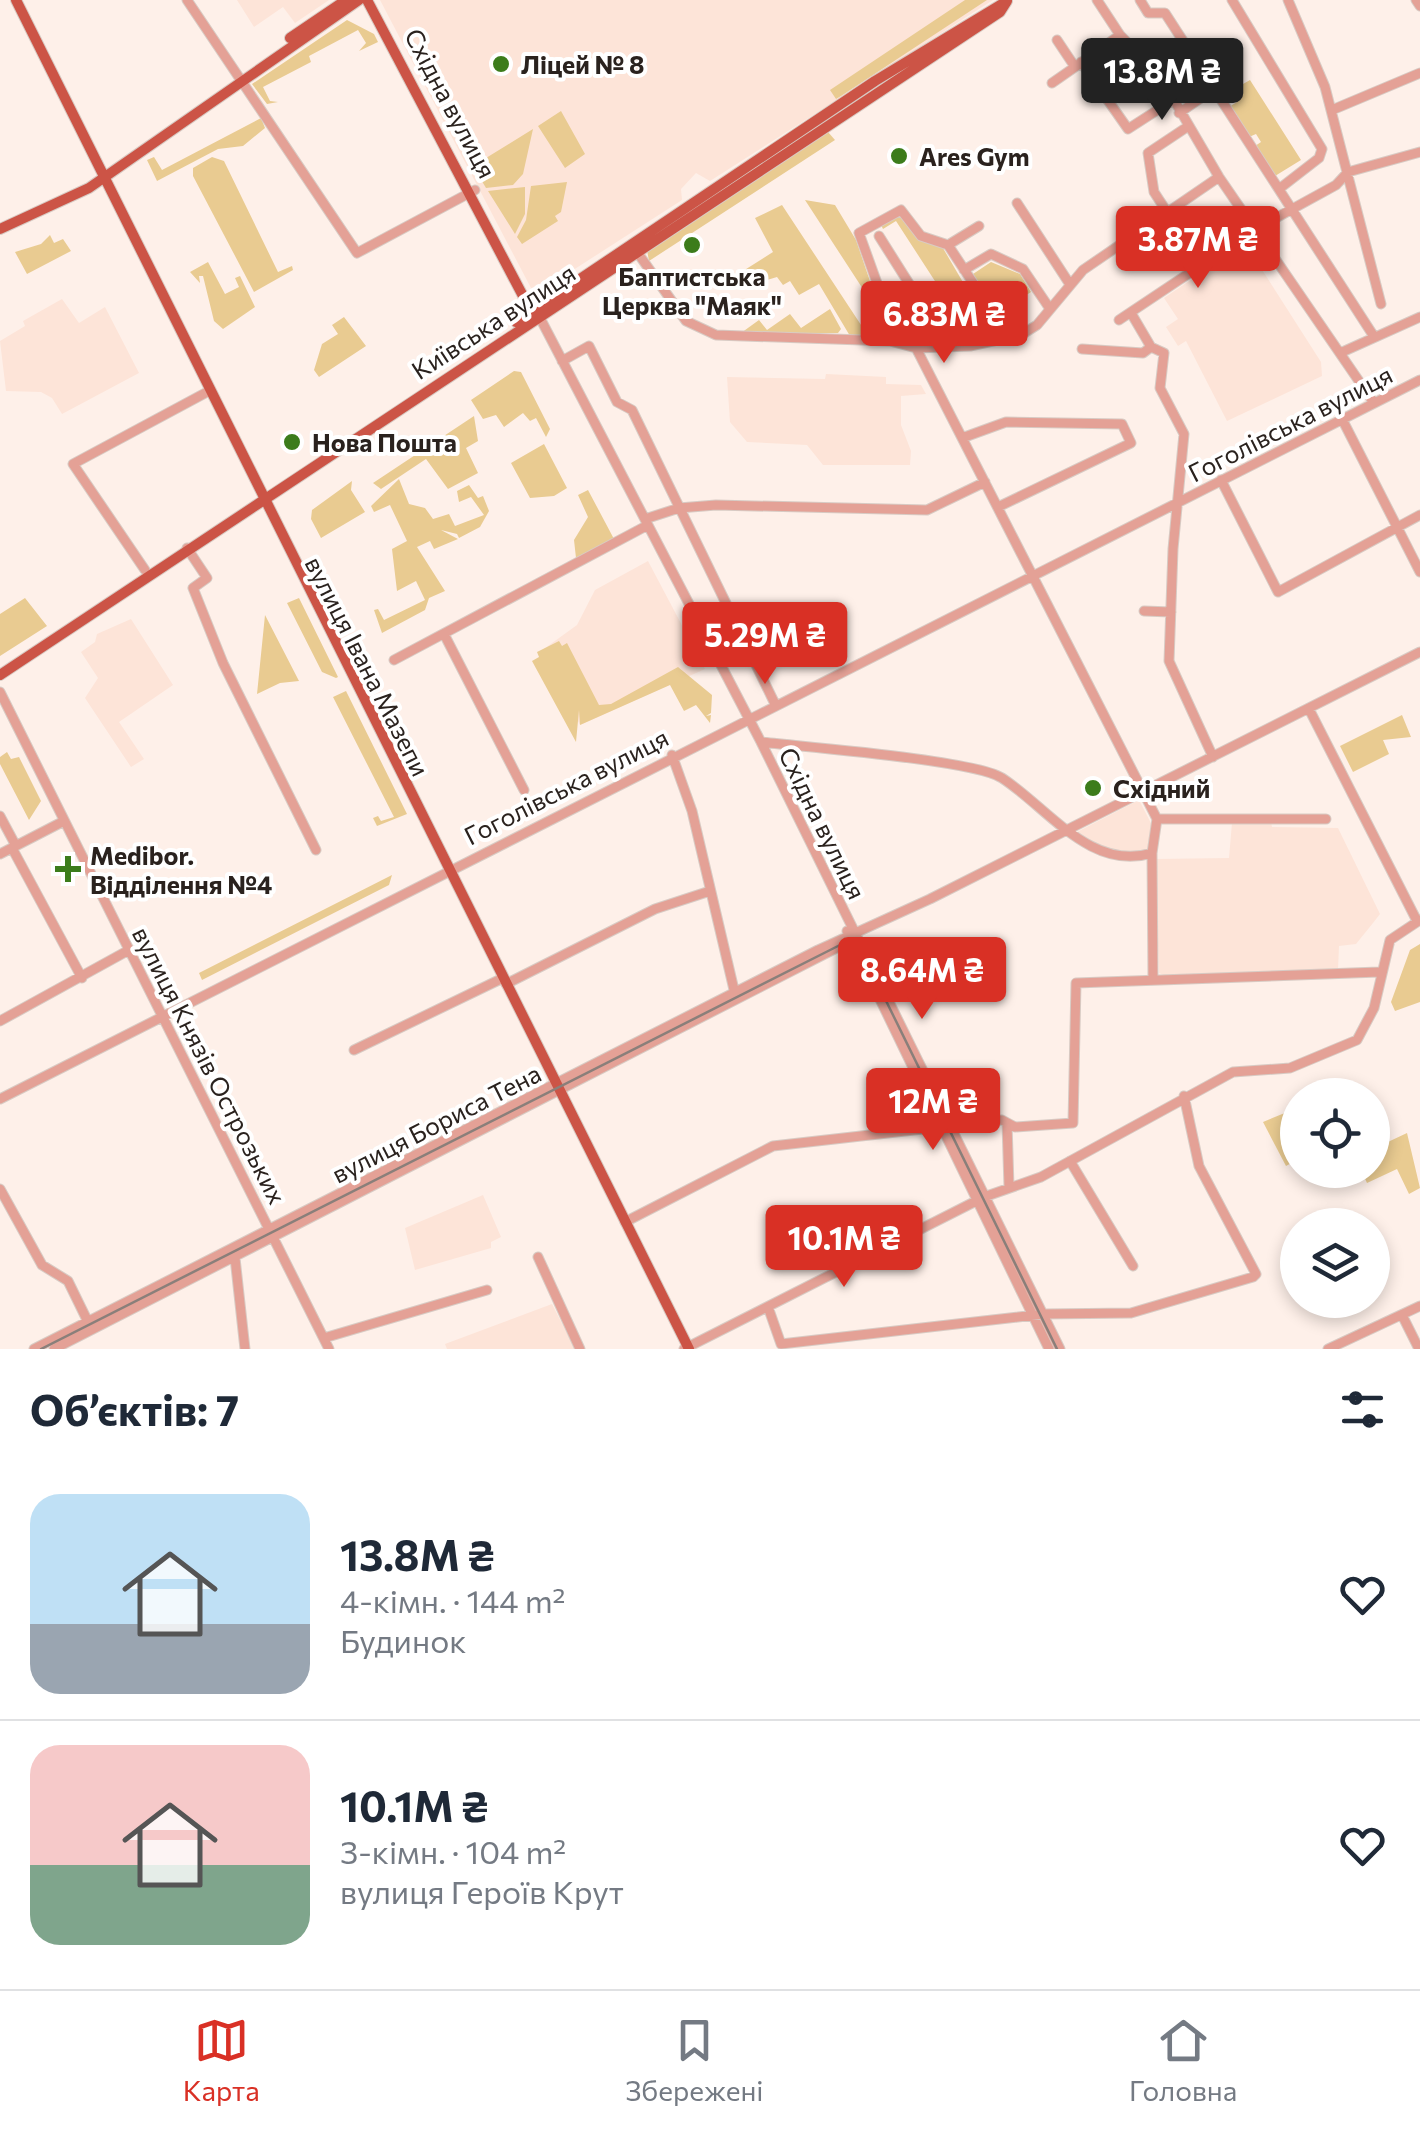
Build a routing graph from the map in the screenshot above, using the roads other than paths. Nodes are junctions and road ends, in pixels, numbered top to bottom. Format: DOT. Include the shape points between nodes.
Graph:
graph roads {
  1 [pos="16,0"];
  2 [pos="187,0"];
  3 [pos="346,0"];
  4 [pos="358,0"];
  5 [pos="370,0"];
  6 [pos="1007,0"];
  7 [pos="1098,0"];
  8 [pos="1140,0"];
  9 [pos="1232,0"];
  10 [pos="1288,0"];
  11 [pos="1120,34"];
  12 [pos="1057,40"];
  13 [pos="1078,65"];
  14 [pos="1420,72"];
  15 [pos="240,76"];
  16 [pos="1052,82"];
  17 [pos="1214,89"];
  18 [pos="1173,100"];
  19 [pos="1332,110"];
  20 [pos="1179,113"];
  21 [pos="1187,127"];
  22 [pos="1420,152"];
  23 [pos="1348,172"];
  24 [pos="102,174"];
  25 [pos="1219,177"];
  26 [pos="1279,189"];
  27 [pos="472,192"];
  28 [pos="1017,203"];
  29 [pos="1291,208"];
  30 [pos="1167,212"];
  31 [pos="0,226"];
  32 [pos="978,226"];
  33 [pos="1254,230"];
  34 [pos="879,236"];
  35 [pos="948,244"];
  36 [pos="637,252"];
  37 [pos="964,270"];
  38 [pos="1069,283"];
  39 [pos="1381,304"];
  40 [pos="1050,309"];
  41 [pos="534,312"];
  42 [pos="1131,313"];
  43 [pos="1420,317"];
  44 [pos="1120,320"];
  45 [pos="1373,336"];
  46 [pos="1010,339"];
  47 [pos="1151,347"];
  48 [pos="916,348"];
  49 [pos="1082,349"];
  50 [pos="1340,352"];
  51 [pos="562,361"];
  52 [pos="1420,380"];
  53 [pos="209,390"];
  54 [pos="1374,403"];
  55 [pos="1342,419"];
  56 [pos="962,438"];
  57 [pos="1221,480"];
  58 [pos="985,482"];
  59 [pos="261,496"];
  60 [pos="1181,500"];
  61 [pos="998,507"];
  62 [pos="679,508"];
  63 [pos="1420,515"];
  64 [pos="645,524"];
  65 [pos="1397,527"];
  66 [pos="188,548"];
  67 [pos="145,570"];
  68 [pos="1420,572"];
  69 [pos="1031,575"];
  70 [pos="1144,611"];
  71 [pos="1171,612"];
  72 [pos="444,634"];
  73 [pos="1420,652"];
  74 [pos="394,660"];
  75 [pos="0,671"];
  76 [pos="0,692"];
  77 [pos="775,704"];
  78 [pos="1309,708"];
  79 [pos="746,718"];
  80 [pos="761,742"];
  81 [pos="672,755"];
  82 [pos="1212,758"];
  83 [pos="524,790"];
  84 [pos="1142,792"];
  85 [pos="0,816"];
  86 [pos="1157,819"];
  87 [pos="1326,819"];
  88 [pos="64,821"];
  89 [pos="1068,830"];
  90 [pos="14,847"];
  91 [pos="316,850"];
  92 [pos="0,854"];
  93 [pos="1152,854"];
  94 [pos="448,868"];
  95 [pos="710,890"];
  96 [pos="1418,920"];
  97 [pos="852,938"];
  98 [pos="129,950"];
  99 [pos="1379,972"];
  100 [pos="82,978"];
  101 [pos="1153,980"];
  102 [pos="504,981"];
  103 [pos="736,997"];
  104 [pos="161,1015"];
  105 [pos="0,1021"];
  106 [pos="354,1050"];
  107 [pos="558,1088"];
  108 [pos="1184,1096"];
  109 [pos="0,1099"];
  110 [pos="1007,1123"];
  111 [pos="946,1127"];
  112 [pos="1070,1161"];
  113 [pos="1008,1187"];
  114 [pos="0,1189"];
  115 [pos="982,1198"];
  116 [pos="625,1222"];
  117 [pos="272,1234"];
  118 [pos="538,1257"];
  119 [pos="235,1258"];
  120 [pos="1133,1266"];
  121 [pos="487,1290"];
  122 [pos="1420,1306"];
  123 [pos="768,1307"];
  124 [pos="1039,1315"];
  125 [pos="1402,1315"];
  126 [pos="90,1326"];
  127 [pos="324,1338"];
  128 [pos="687,1348"];
  129 [pos="34,1349"];
  130 [pos="54,1349"];
  131 [pos="245,1349"];
  132 [pos="329,1349"];
  133 [pos="580,1349"];
  134 [pos="1050,1349"];
  135 [pos="1060,1349"];
  136 [pos="1328,1349"];
  137 [pos="1419,1349"];
  1 -- 24 [label="main road, вулиця Івана Мазепи"];
  2 -- 15 [label="street"];
  3 -- 15 [label="main road"];
  4 -- 15 [label="main road"];
  5 -- 27 [label="main road, Східна вулиця"];
  6 -- 36 [label="main road, Київська вулиця" via="1000,12"];
  6 -- 41 [label="main road, Київська вулиця"];
  7 -- 11 [label="street"];
  8 -- 17 [label="street" via="1148,13 1165,13"];
  9 -- 26 [label="street" via="1322,149"];
  10 -- 19 [label="street"];
  11 -- 13 [label="street"];
  11 -- 18 [label="street" via="1153,66"];
  12 -- 13 [label="street"];
  13 -- 16 [label="street"];
  13 -- 18 [label="street" via="1128,129"];
  14 -- 19 [label="street"];
  15 -- 24 [label="main road"];
  15 -- 27 [label="street" via="357,253"];
  17 -- 20 [label="street"];
  17 -- 26 [label="street"];
  18 -- 20 [label="street"];
  19 -- 23 [label="street"];
  20 -- 21 [label="street"];
  21 -- 25 [label="street"];
  21 -- 30 [label="street" via="1148,152 1154,192"];
  22 -- 23 [label="street"];
  23 -- 29 [label="street"];
  23 -- 39 [label="street"];
  24 -- 31 [label="main road"];
  24 -- 53 [label="main road, вулиця Івана Мазепи"];
  25 -- 30 [label="street"];
  25 -- 33 [label="street"];
  26 -- 29 [label="street"];
  27 -- 41 [label="main road, Східна вулиця"];
  28 -- 38 [label="street"];
  29 -- 33 [label="street"];
  29 -- 45 [label="street"];
  30 -- 38 [label="street"];
  32 -- 35 [label="street"];
  33 -- 42 [label="street"];
  33 -- 50 [label="street"];
  34 -- 48 [label="street" via="927,312 929,324"];
  35 -- 37 [label="street"];
  35 -- 48 [label="street" via="922,236 900,210 858,232 877,283"];
  36 -- 41 [label="main road, Київська вулиця"];
  36 -- 48 [label="street" via="686,321 716,334 890,341"];
  37 -- 40 [label="street" via="992,254 1023,269"];
  37 -- 46 [label="street"];
  38 -- 40 [label="street"];
  40 -- 46 [label="street" via="1028,332"];
  41 -- 51 [label="street, Східна вулиця"];
  41 -- 59 [label="main road, Київська вулиця"];
  41 -- 64 [label="street, Східна вулиця"];
  42 -- 44 [label="street"];
  42 -- 47 [label="street"];
  43 -- 45 [label="street"];
  45 -- 50 [label="street"];
  46 -- 48 [label="street"];
  47 -- 49 [label="street" via="1143,353"];
  47 -- 60 [label="street" via="1164,353 1160,388 1184,434"];
  48 -- 56 [label="street"];
  50 -- 54 [label="street"];
  51 -- 62 [label="street" via="588,346 618,402 632,410"];
  51 -- 64 [label="street, Східна вулиця"];
  52 -- 54 [label="street, Гоголівська вулиця"];
  53 -- 59 [label="main road, вулиця Івана Мазепи"];
  53 -- 67 [label="street" via="73,464"];
  54 -- 55 [label="street, Гоголівська вулиця"];
  55 -- 57 [label="street, Гоголівська вулиця"];
  55 -- 65 [label="street"];
  56 -- 58 [label="street"];
  56 -- 61 [label="street" via="1006,422 1122,424 1131,443"];
  57 -- 60 [label="street, Гоголівська вулиця"];
  57 -- 65 [label="street" via="1278,592"];
  58 -- 61 [label="street"];
  58 -- 62 [label="street" via="927,510"];
  59 -- 66 [label="main road, Київська вулиця"];
  59 -- 67 [label="main road, Київська вулиця"];
  59 -- 94 [label="main road, вулиця Івана Мазепи"];
  60 -- 69 [label="street, Гоголівська вулиця"];
  60 -- 71 [label="street"];
  61 -- 69 [label="street"];
  62 -- 64 [label="street"];
  62 -- 77 [label="street"];
  63 -- 65 [label="street"];
  64 -- 72 [label="street"];
  64 -- 79 [label="street, Східна вулиця"];
  65 -- 68 [label="street"];
  66 -- 75 [label="main road, Київська вулиця"];
  66 -- 91 [label="street" via="207,578 193,588 224,663"];
  67 -- 75 [label="main road, Київська вулиця"];
  69 -- 77 [label="street, Гоголівська вулиця"];
  69 -- 84 [label="street"];
  70 -- 71 [label="street"];
  71 -- 82 [label="street" via="1170,661"];
  72 -- 74 [label="street"];
  72 -- 83 [label="street"];
  73 -- 78 [label="street, вулиця Бориса Тена"];
  76 -- 88 [label="street, вулиця Князів Острозьких"];
  77 -- 79 [label="street, Гоголівська вулиця"];
  78 -- 82 [label="street, вулиця Бориса Тена"];
  78 -- 96 [label="street"];
  79 -- 80 [label="street, Східна вулиця"];
  79 -- 81 [label="street, Гоголівська вулиця"];
  79 -- 97 [label="street, Східна вулиця"];
  80 -- 89 [label="street" via="998,776"];
  80 -- 97 [label="street, Східна вулиця"];
  81 -- 94 [label="street, Гоголівська вулиця"];
  81 -- 95 [label="street"];
  82 -- 84 [label="street, вулиця Бориса Тена"];
  84 -- 86 [label="street"];
  84 -- 89 [label="street, вулиця Бориса Тена"];
  85 -- 90 [label="street"];
  86 -- 87 [label="street"];
  86 -- 93 [label="street"];
  88 -- 90 [label="street"];
  88 -- 98 [label="street, вулиця Князів Острозьких"];
  89 -- 93 [label="street" via="1122,858"];
  89 -- 97 [label="street, вулиця Бориса Тена"];
  90 -- 92 [label="street"];
  90 -- 100 [label="street"];
  93 -- 101 [label="street"];
  94 -- 102 [label="main road, вулиця Івана Мазепи"];
  94 -- 104 [label="street, Гоголівська вулиця"];
  95 -- 102 [label="street"];
  95 -- 103 [label="street"];
  96 -- 99 [label="street" via="1393,935"];
  97 -- 103 [label="street, вулиця Бориса Тена"];
  97 -- 111 [label="street, Східна вулиця"];
  98 -- 100 [label="street"];
  98 -- 104 [label="street, вулиця Князів Острозьких"];
  99 -- 101 [label="street"];
  99 -- 108 [label="street" via="1374,1008 1356,1040 1312,1062 1233,1072"];
  100 -- 105 [label="street"];
  101 -- 110 [label="street" via="1076,983 1073,1122"];
  102 -- 106 [label="street"];
  102 -- 107 [label="main road, вулиця Івана Мазепи"];
  103 -- 107 [label="street, вулиця Бориса Тена"];
  104 -- 109 [label="street, Гоголівська вулиця"];
  104 -- 117 [label="street, вулиця Князів Острозьких"];
  107 -- 116 [label="main road, вулиця Івана Мазепи"];
  107 -- 117 [label="street, вулиця Бориса Тена"];
  108 -- 112 [label="street"];
  108 -- 124 [label="street" via="1199,1166 1256,1274 1131,1313"];
  110 -- 111 [label="street"];
  110 -- 113 [label="street"];
  111 -- 115 [label="street, Східна вулиця"];
  111 -- 116 [label="street" via="772,1146"];
  112 -- 113 [label="street"];
  112 -- 120 [label="street"];
  113 -- 115 [label="street"];
  114 -- 126 [label="street" via="42,1265 68,1281"];
  115 -- 123 [label="street"];
  115 -- 124 [label="street, Східна вулиця"];
  116 -- 128 [label="main road, вулиця Івана Мазепи"];
  117 -- 119 [label="street, вулиця Бориса Тена"];
  117 -- 126 [label="street, вулиця Бориса Тена"];
  117 -- 127 [label="street, вулиця Князів Острозьких"];
  118 -- 133 [label="street"];
  119 -- 126 [label="street, вулиця Бориса Тена"];
  119 -- 131 [label="street"];
  121 -- 127 [label="street"];
  122 -- 125 [label="street"];
  123 -- 124 [label="street" via="780,1344"];
  123 -- 128 [label="street"];
  124 -- 134 [label="street, Східна вулиця"];
  124 -- 135 [label="street, Східна вулиця"];
  125 -- 136 [label="street"];
  125 -- 137 [label="street"];
  126 -- 129 [label="street, вулиця Бориса Тена"];
  126 -- 130 [label="street, вулиця Бориса Тена"];
  127 -- 132 [label="street, вулиця Князів Острозьких"];
}
